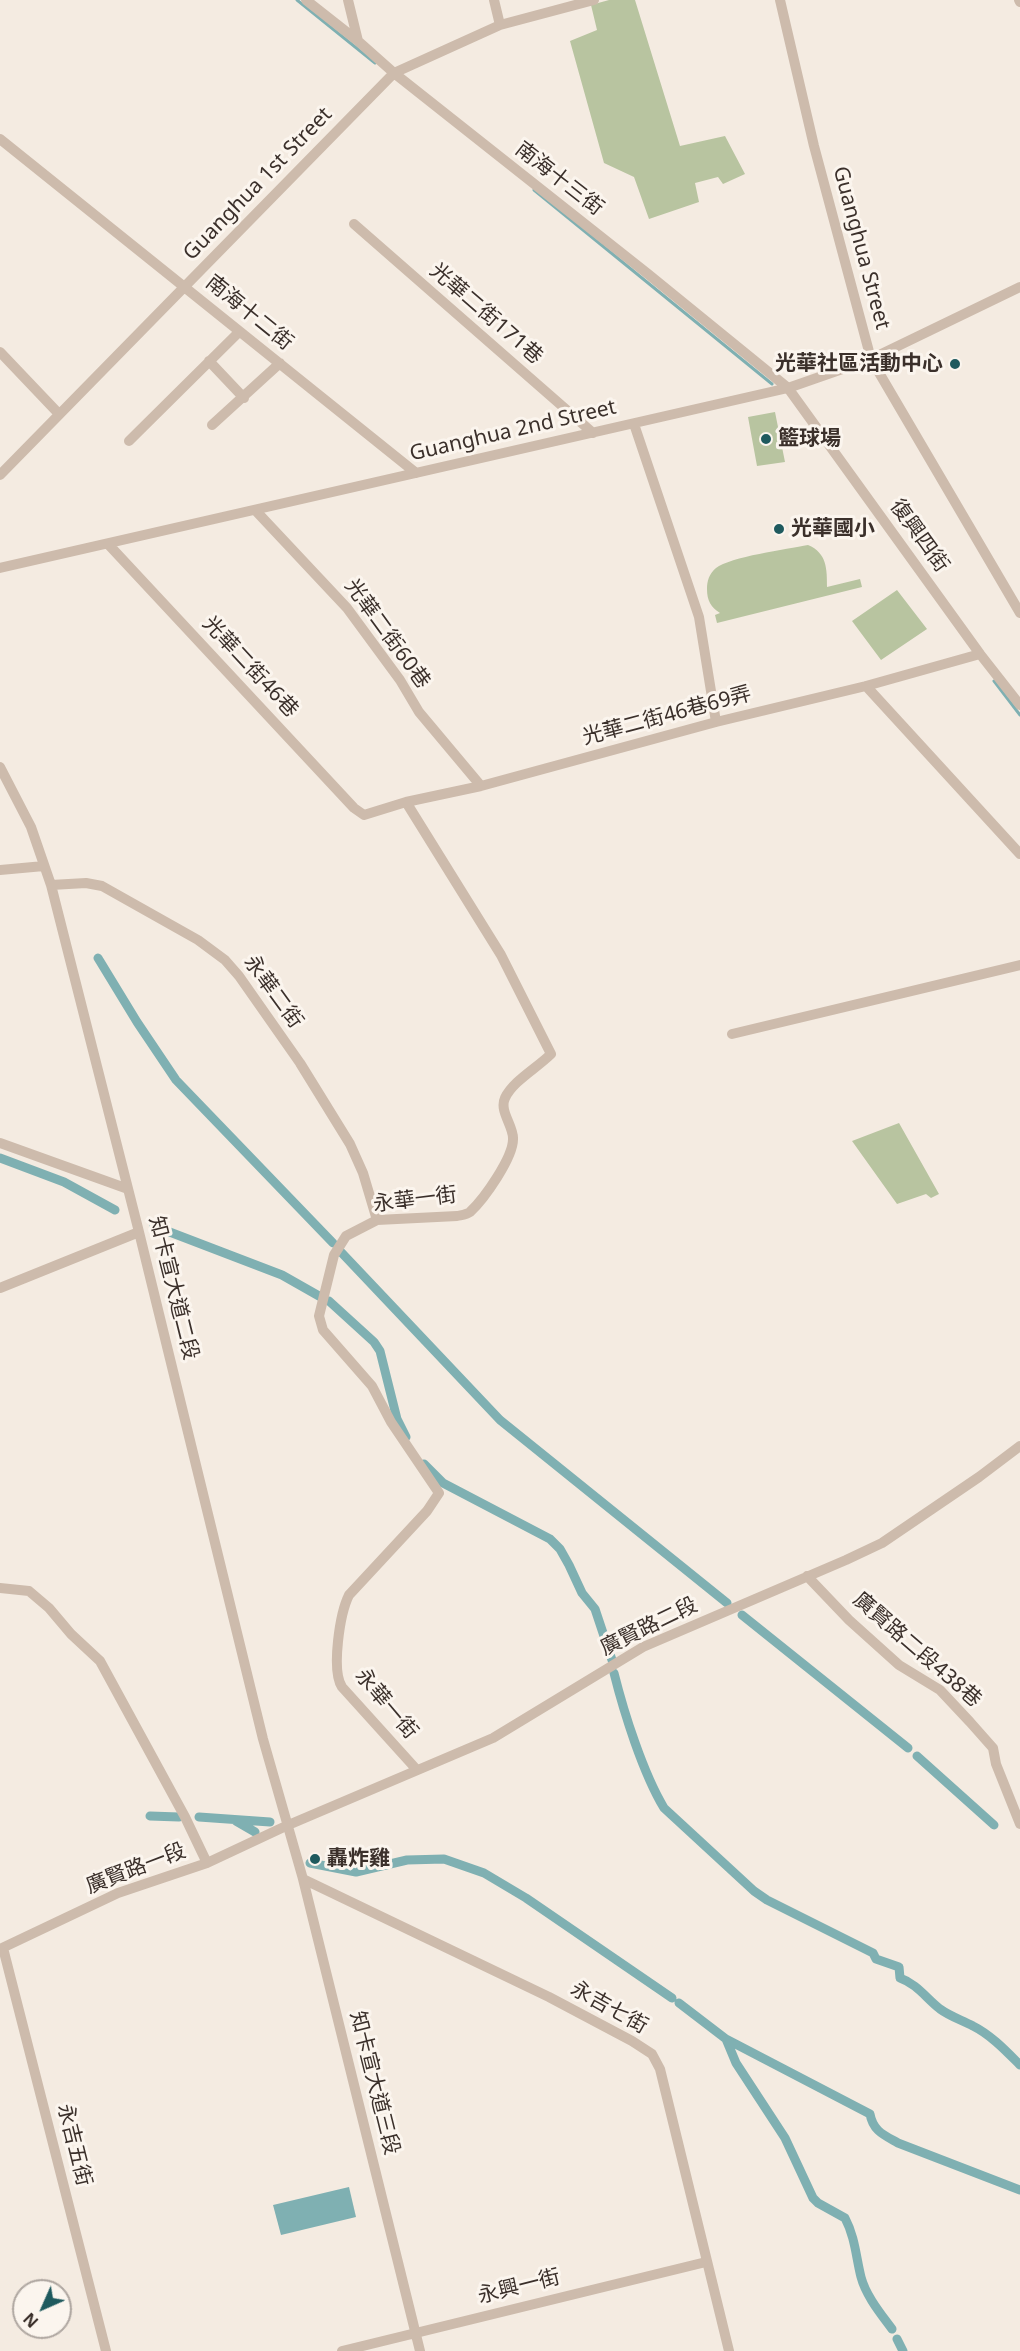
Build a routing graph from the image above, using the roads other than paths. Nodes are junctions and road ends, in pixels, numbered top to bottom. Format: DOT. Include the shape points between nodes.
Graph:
graph roads {
  1 [pos="306,0"];
  2 [pos="348,0"];
  3 [pos="494,0"];
  4 [pos="594,0"];
  5 [pos="780,0"];
  6 [pos="500,24"];
  7 [pos="358,41"];
  8 [pos="394,73"];
  9 [pos="0,139"];
  10 [pos="354,224"];
  11 [pos="185,287"];
  12 [pos="1017,288"];
  13 [pos="1020,301"];
  14 [pos="239,332"];
  15 [pos="0,352"];
  16 [pos="871,359"];
  17 [pos="209,361"];
  18 [pos="280,363"];
  19 [pos="788,388"];
  20 [pos="244,398"];
  21 [pos="59,414"];
  22 [pos="634,424"];
  23 [pos="212,425"];
  24 [pos="593,432"];
  25 [pos="129,441"];
  26 [pos="416,473"];
  27 [pos="0,475"];
  28 [pos="256,511"];
  29 [pos="108,544"];
  30 [pos="0,568"];
  31 [pos="1020,613"];
  32 [pos="980,654"];
  33 [pos="866,686"];
  34 [pos="1020,705"];
  35 [pos="716,722"];
  36 [pos="0,767"];
  37 [pos="481,786"];
  38 [pos="406,802"];
  39 [pos="364,815"];
  40 [pos="1020,854"];
  41 [pos="44,866"];
  42 [pos="0,870"];
  43 [pos="51,885"];
  44 [pos="1020,965"];
  45 [pos="732,1034"];
  46 [pos="0,1143"];
  47 [pos="128,1189"];
  48 [pos="377,1220"];
  49 [pos="139,1232"];
  50 [pos="0,1288"];
  51 [pos="1020,1446"];
  52 [pos="807,1576"];
  53 [pos="0,1588"];
  54 [pos="417,1770"];
  55 [pos="1020,1824"];
  56 [pos="286,1826"];
  57 [pos="207,1863"];
  58 [pos="303,1879"];
  59 [pos="2,1949"];
  60 [pos="706,2262"];
  61 [pos="415,2332"];
  62 [pos="106,2351"];
  63 [pos="342,2351"];
  64 [pos="420,2351"];
  65 [pos="729,2351"];
  1 -- 7 [label="street, 南海十三街"];
  2 -- 7 [label="street"];
  3 -- 6 [label="street"];
  4 -- 6 [label="street, Guanghua 1st Street"];
  5 -- 16 [label="street, Guanghua Street"];
  6 -- 8 [label="street, Guanghua 1st Street"];
  7 -- 8 [label="street, 南海十三街"];
  8 -- 11 [label="street, Guanghua 1st Street"];
  8 -- 19 [label="street, 南海十三街"];
  9 -- 11 [label="street, 南海十二街"];
  10 -- 24 [label="street, 光華二街171巷"];
  11 -- 14 [label="street, 南海十二街"];
  11 -- 21 [label="street, Guanghua 1st Street"];
  12 -- 13 [label="street"];
  12 -- 16 [label="street, Guanghua 2nd Street"];
  14 -- 17 [label="street"];
  14 -- 18 [label="street, 南海十二街"];
  15 -- 21 [label="street"];
  16 -- 19 [label="street, Guanghua 2nd Street"];
  16 -- 31 [label="street, Guanghua Street"];
  17 -- 20 [label="street"];
  17 -- 25 [label="street"];
  18 -- 20 [label="street"];
  18 -- 26 [label="street, 南海十二街"];
  19 -- 22 [label="street, Guanghua 2nd Street"];
  19 -- 32 [label="street, 復興四街"];
  20 -- 23 [label="street"];
  21 -- 27 [label="street, Guanghua 1st Street"];
  22 -- 24 [label="street, Guanghua 2nd Street"];
  22 -- 35 [label="street" via="699,617"];
  24 -- 26 [label="street, Guanghua 2nd Street"];
  26 -- 28 [label="street, Guanghua 2nd Street"];
  28 -- 29 [label="street, Guanghua 2nd Street"];
  28 -- 37 [label="street, 光華二街60巷" via="347,608 419,712"];
  29 -- 30 [label="street, Guanghua 2nd Street"];
  29 -- 39 [label="street, 光華二街46巷"];
  32 -- 33 [label="street, 光華二街46巷69弄"];
  32 -- 34 [label="street, 復興四街"];
  33 -- 35 [label="street, 光華二街46巷69弄"];
  33 -- 40 [label="street"];
  35 -- 37 [label="street, 光華二街46巷69弄"];
  36 -- 41 [label="street, 知卡宣大道二段" via="31,827"];
  37 -- 38 [label="street, 光華二街46巷69弄"];
  38 -- 39 [label="street, 光華二街46巷69弄"];
  38 -- 48 [label="street, 永華一街" via="501,955 551,1054 515,1085 503,1101 513,1136 512,1148 490,1188 468,1213"];
  41 -- 42 [label="street"];
  41 -- 43 [label="street, 知卡宣大道二段"];
  43 -- 47 [label="street, 知卡宣大道二段"];
  43 -- 48 [label="street, 永華二街" via="102,886 198,940 232,967 300,1063 350,1144"];
  44 -- 45 [label="street"];
  46 -- 47 [label="street"];
  47 -- 49 [label="street, 知卡宣大道二段"];
  48 -- 54 [label="street, 永華一街" via="340,1242 319,1321 372,1386 397,1432 439,1493 349,1595 343,1610 336,1672 342,1687"];
  49 -- 50 [label="street"];
  49 -- 56 [label="street, 知卡宣大道二段"];
  51 -- 52 [label="street, 廣賢路二段" via="882,1543"];
  52 -- 54 [label="street, 廣賢路二段" via="643,1647 493,1738"];
  52 -- 55 [label="street, 廣賢路二段438巷" via="899,1665 940,1690 993,1748"];
  53 -- 57 [label="street" via="29,1591 100,1661"];
  54 -- 56 [label="street, 廣賢路二段"];
  56 -- 57 [label="street, 廣賢路一段"];
  56 -- 58 [label="street, 知卡宣大道三段"];
  57 -- 59 [label="street, 廣賢路一段" via="118,1893"];
  58 -- 60 [label="street, 永吉七街" via="549,1997 652,2054 660,2069"];
  58 -- 61 [label="street, 知卡宣大道三段"];
  59 -- 62 [label="street, 永吉五街"];
  60 -- 61 [label="street, 永興一街"];
  60 -- 65 [label="street, 永吉七街"];
  61 -- 63 [label="street, 永興一街"];
  61 -- 64 [label="street, 知卡宣大道三段"];
}
